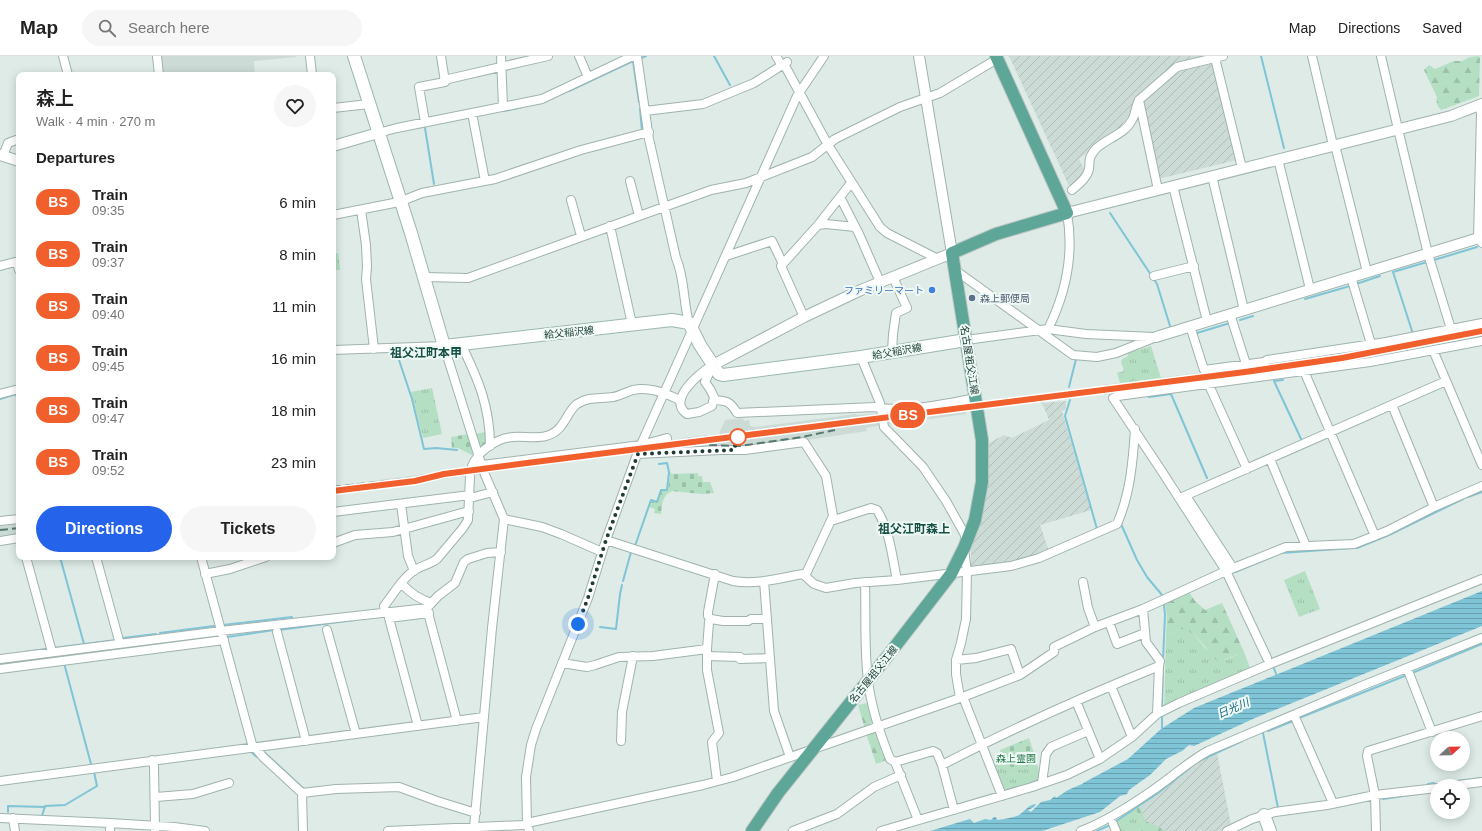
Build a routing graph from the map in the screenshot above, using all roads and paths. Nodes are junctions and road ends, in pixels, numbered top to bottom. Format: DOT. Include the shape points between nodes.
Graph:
graph roads {
  1 [pos="63,56"];
  2 [pos="157,56"];
  3 [pos="310,56"];
  4 [pos="354,56"];
  5 [pos="441,56"];
  6 [pos="501,56"];
  7 [pos="548,56"];
  8 [pos="579,56"];
  9 [pos="633,56"];
  10 [pos="637,56"];
  11 [pos="776,56"];
  12 [pos="824,56"];
  13 [pos="919,56"];
  14 [pos="1312,56"];
  15 [pos="1382,56"];
  16 [pos="1219,57"];
  17 [pos="996,58"];
  18 [pos="783,65"];
  19 [pos="501,67"];
  20 [pos="67,72"];
  21 [pos="159,72"];
  22 [pos="312,72"];
  23 [pos="588,77"];
  24 [pos="444,80"];
  25 [pos="801,90"];
  26 [pos="926,98"];
  27 [pos="1139,100"];
  28 [pos="369,104"];
  29 [pos="1481,104"];
  30 [pos="503,107"];
  31 [pos="336,108"];
  32 [pos="645,111"];
  33 [pos="472,113"];
  34 [pos="425,122"];
  35 [pos="1398,129"];
  36 [pos="649,132"];
  37 [pos="378,133"];
  38 [pos="16,140"];
  39 [pos="336,145"];
  40 [pos="828,145"];
  41 [pos="1334,145"];
  42 [pos="2,156"];
  43 [pos="1278,159"];
  44 [pos="16,160"];
  45 [pos="1242,168"];
  46 [pos="1212,176"];
  47 [pos="762,178"];
  48 [pos="485,181"];
  49 [pos="630,181"];
  50 [pos="851,183"];
  51 [pos="1173,186"];
  52 [pos="1072,190"];
  53 [pos="1158,190"];
  54 [pos="840,197"];
  55 [pos="571,200"];
  56 [pos="401,201"];
  57 [pos="664,208"];
  58 [pos="361,210"];
  59 [pos="1067,213"];
  60 [pos="336,214"];
  61 [pos="639,216"];
  62 [pos="818,225"];
  63 [pos="610,226"];
  64 [pos="855,227"];
  65 [pos="581,236"];
  66 [pos="1481,240"];
  67 [pos="952,253"];
  68 [pos="1428,254"];
  69 [pos="726,256"];
  70 [pos="938,259"];
  71 [pos="16,264"];
  72 [pos="783,264"];
  73 [pos="0,266"];
  74 [pos="1194,266"];
  75 [pos="955,270"];
  76 [pos="1367,272"];
  77 [pos="1154,276"];
  78 [pos="424,277"];
  79 [pos="893,277"];
  80 [pos="1351,277"];
  81 [pos="880,282"];
  82 [pos="1310,290"];
  83 [pos="1244,310"];
  84 [pos="1230,314"];
  85 [pos="804,317"];
  86 [pos="1207,321"];
  87 [pos="1482,323"];
  88 [pos="632,324"];
  89 [pos="1190,326"];
  90 [pos="691,327"];
  91 [pos="1048,328"];
  92 [pos="1451,329"];
  93 [pos="1037,330"];
  94 [pos="1156,337"];
  95 [pos="966,340"];
  96 [pos="1482,340"];
  97 [pos="461,344"];
  98 [pos="1371,344"];
  99 [pos="444,346"];
  100 [pos="374,349"];
  101 [pos="336,350"];
  102 [pos="1433,350"];
  103 [pos="892,352"];
  104 [pos="861,357"];
  105 [pos="1246,364"];
  106 [pos="713,365"];
  107 [pos="1304,371"];
  108 [pos="1446,381"];
  109 [pos="1208,383"];
  110 [pos="16,391"];
  111 [pos="664,393"];
  112 [pos="0,394"];
  113 [pos="976,398"];
  114 [pos="680,400"];
  115 [pos="714,400"];
  116 [pos="1392,405"];
  117 [pos="881,409"];
  118 [pos="1135,429"];
  119 [pos="1331,432"];
  120 [pos="667,438"];
  121 [pos="641,445"];
  122 [pos="490,446"];
  123 [pos="638,454"];
  124 [pos="479,455"];
  125 [pos="1270,459"];
  126 [pos="482,465"];
  127 [pos="1482,465"];
  128 [pos="472,466"];
  129 [pos="1247,469"];
  130 [pos="470,477"];
  131 [pos="1482,486"];
  132 [pos="493,492"];
  133 [pos="470,497"];
  134 [pos="1183,497"];
  135 [pos="401,504"];
  136 [pos="1434,507"];
  137 [pos="469,511"];
  138 [pos="336,512"];
  139 [pos="16,519"];
  140 [pos="504,519"];
  141 [pos="0,521"];
  142 [pos="830,521"];
  143 [pos="403,529"];
  144 [pos="1375,536"];
  145 [pos="16,538"];
  146 [pos="606,540"];
  147 [pos="0,541"];
  148 [pos="336,542"];
  149 [pos="965,545"];
  150 [pos="1306,546"];
  151 [pos="501,552"];
  152 [pos="602,552"];
  153 [pos="27,560"];
  154 [pos="97,560"];
  155 [pos="202,560"];
  156 [pos="257,560"];
  157 [pos="1229,570"];
  158 [pos="414,571"];
  159 [pos="967,572"];
  160 [pos="205,574"];
  161 [pos="715,574"];
  162 [pos="951,574"];
  163 [pos="805,576"];
  164 [pos="1482,579"];
  165 [pos="897,580"];
  166 [pos="764,581"];
  167 [pos="865,582"];
  168 [pos="1083,582"];
  169 [pos="401,583"];
  170 [pos="429,608"];
  171 [pos="1143,609"];
  172 [pos="385,612"];
  173 [pos="711,619"];
  174 [pos="767,619"];
  175 [pos="1109,622"];
  176 [pos="1095,627"];
  177 [pos="327,630"];
  178 [pos="221,631"];
  179 [pos="277,632"];
  180 [pos="1145,633"];
  181 [pos="1482,638"];
  182 [pos="224,640"];
  183 [pos="120,644"];
  184 [pos="52,652"];
  185 [pos="707,652"];
  186 [pos="633,656"];
  187 [pos="770,658"];
  188 [pos="1267,658"];
  189 [pos="0,659"];
  190 [pos="956,660"];
  191 [pos="562,663"];
  192 [pos="1159,666"];
  193 [pos="1407,668"];
  194 [pos="0,669"];
  195 [pos="1020,675"];
  196 [pos="868,680"];
  197 [pos="1111,686"];
  198 [pos="961,697"];
  199 [pos="1076,701"];
  200 [pos="1157,714"];
  201 [pos="1294,715"];
  202 [pos="1482,716"];
  203 [pos="484,717"];
  204 [pos="457,721"];
  205 [pos="418,726"];
  206 [pos="878,726"];
  207 [pos="1088,731"];
  208 [pos="1432,731"];
  209 [pos="1435,731"];
  210 [pos="1430,733"];
  211 [pos="356,734"];
  212 [pos="1132,737"];
  213 [pos="306,741"];
  214 [pos="621,741"];
  215 [pos="982,744"];
  216 [pos="255,748"];
  217 [pos="813,748"];
  218 [pos="790,757"];
  219 [pos="1100,759"];
  220 [pos="152,760"];
  221 [pos="895,762"];
  222 [pos="942,765"];
  223 [pos="901,776"];
  224 [pos="0,780"];
  225 [pos="717,781"];
  226 [pos="1482,782"];
  227 [pos="229,783"];
  228 [pos="1042,783"];
  229 [pos="1470,784"];
  230 [pos="1430,789"];
  231 [pos="302,793"];
  232 [pos="1376,795"];
  233 [pos="1002,796"];
  234 [pos="156,797"];
  235 [pos="1333,803"];
  236 [pos="954,810"];
  237 [pos="476,813"];
  238 [pos="1264,815"];
  239 [pos="0,818"];
  240 [pos="13,818"];
  241 [pos="918,820"];
  242 [pos="110,827"];
  243 [pos="528,827"];
  244 [pos="155,828"];
  245 [pos="474,828"];
  246 [pos="191,830"];
  247 [pos="15,831"];
  248 [pos="205,831"];
  249 [pos="303,831"];
  250 [pos="388,831"];
  251 [pos="752,831"];
  252 [pos="793,831"];
  253 [pos="881,831"];
  254 [pos="1081,831"];
  255 [pos="1227,831"];
  256 [pos="1270,831"];
  257 [pos="1376,831"];
  1 -- 20 [label="street"];
  2 -- 21 [label="street"];
  3 -- 22 [label="street"];
  4 -- 28 [label="main road"];
  5 -- 24 [label="street"];
  6 -- 19 [label="street"];
  7 -- 19 [label="street"];
  8 -- 23 [label="street"];
  9 -- 23 [label="street"];
  10 -- 32 [label="street"];
  11 -- 18 [label="street"];
  12 -- 25 [label="street"];
  13 -- 26 [label="street"];
  14 -- 41 [label="street"];
  15 -- 35 [label="street"];
  16 -- 27 [label="street" via="1177,67"];
  16 -- 45 [label="street"];
  17 -- 26 [label="street" via="940,93"];
  17 -- 59 [label="main road"];
  18 -- 25 [label="street"];
  18 -- 32 [label="street" via="754,83 703,104"];
  19 -- 24 [label="street"];
  19 -- 30 [label="street"];
  23 -- 30 [label="street" via="542,99"];
  24 -- 34 [label="street" via="445,82 419,86"];
  25 -- 40 [label="street"];
  25 -- 47 [label="street"];
  26 -- 40 [label="street" via="888,113"];
  26 -- 67 [label="street"];
  27 -- 52 [label="street" via="1132,121 1118,135 1095,150 1088,160 1086,176"];
  27 -- 53 [label="street"];
  28 -- 31 [label="street"];
  28 -- 37 [label="main road"];
  29 -- 35 [label="street" via="1451,116"];
  29 -- 66 [label="street"];
  30 -- 33 [label="street"];
  32 -- 36 [label="street"];
  33 -- 34 [label="street"];
  33 -- 48 [label="street"];
  34 -- 37 [label="street"];
  35 -- 41 [label="street"];
  35 -- 68 [label="street"];
  36 -- 48 [label="street" via="581,150"];
  36 -- 57 [label="street"];
  37 -- 39 [label="street"];
  37 -- 56 [label="main road"];
  38 -- 42 [label="street" via="8,142"];
  40 -- 47 [label="street" via="812,157"];
  40 -- 50 [label="street"];
  41 -- 43 [label="street"];
  41 -- 76 [label="street"];
  42 -- 44 [label="street"];
  43 -- 45 [label="street"];
  43 -- 82 [label="street"];
  45 -- 46 [label="street"];
  46 -- 51 [label="street"];
  46 -- 83 [label="street"];
  47 -- 57 [label="street" via="711,190"];
  47 -- 69 [label="street"];
  48 -- 56 [label="street" via="422,193"];
  49 -- 61 [label="street"];
  50 -- 54 [label="street"];
  50 -- 70 [label="street" via="886,233"];
  51 -- 53 [label="street"];
  51 -- 74 [label="street"];
  53 -- 59 [label="street"];
  54 -- 62 [label="street"];
  54 -- 64 [label="street"];
  55 -- 65 [label="street"];
  56 -- 58 [label="street"];
  56 -- 78 [label="main road"];
  57 -- 61 [label="street"];
  57 -- 90 [label="street"];
  58 -- 60 [label="street"];
  58 -- 100 [label="street"];
  59 -- 67 [label="main road" via="996,234"];
  59 -- 91 [label="street" via="1070,252 1065,285"];
  61 -- 63 [label="street"];
  62 -- 64 [label="street"];
  62 -- 72 [label="street"];
  63 -- 65 [label="street"];
  63 -- 88 [label="street"];
  64 -- 81 [label="street"];
  65 -- 78 [label="street" via="468,278"];
  66 -- 68 [label="street"];
  67 -- 70 [label="street"];
  67 -- 75 [label="main road, 名古屋祖父江線"];
  68 -- 76 [label="street"];
  68 -- 92 [label="street"];
  69 -- 72 [label="street" via="772,241"];
  69 -- 90 [label="street"];
  70 -- 79 [label="street"];
  71 -- 73 [label="street"];
  72 -- 85 [label="street" via="781,266"];
  74 -- 77 [label="street"];
  74 -- 86 [label="street"];
  75 -- 93 [label="street"];
  75 -- 95 [label="main road, 名古屋祖父江線"];
  76 -- 80 [label="street"];
  78 -- 99 [label="main road"];
  79 -- 81 [label="street"];
  79 -- 103 [label="street" via="907,308 896,313"];
  80 -- 82 [label="street"];
  80 -- 98 [label="street"];
  81 -- 85 [label="street"];
  82 -- 83 [label="street"];
  83 -- 84 [label="street"];
  84 -- 86 [label="street"];
  84 -- 105 [label="street"];
  85 -- 106 [label="street"];
  86 -- 89 [label="street"];
  87 -- 92 [label="street"];
  88 -- 90 [label="main road, 給父稲沢線" via="672,320"];
  88 -- 97 [label="main road, 給父稲沢線"];
  89 -- 94 [label="street"];
  89 -- 105 [label="street" via="1204,370"];
  90 -- 106 [label="main road, 給父稲沢線"];
  90 -- 111 [label="street"];
  91 -- 93 [label="street"];
  91 -- 94 [label="street" via="1093,335"];
  92 -- 98 [label="street"];
  93 -- 94 [label="street" via="1073,355 1096,357 1116,353"];
  93 -- 95 [label="street"];
  95 -- 103 [label="main road, 給父稲沢線"];
  95 -- 113 [label="main road, 名古屋祖父江線"];
  96 -- 102 [label="street"];
  97 -- 99 [label="main road, 給父稲沢線"];
  97 -- 122 [label="street" via="484,397"];
  98 -- 105 [label="street"];
  99 -- 100 [label="street"];
  99 -- 124 [label="street"];
  100 -- 101 [label="street"];
  102 -- 107 [label="street"];
  102 -- 108 [label="street"];
  103 -- 104 [label="main road, 給父稲沢線"];
  104 -- 106 [label="main road, 給父稲沢線" via="723,375 719,374"];
  104 -- 117 [label="street"];
  106 -- 114 [label="street" via="697,376"];
  106 -- 115 [label="street" via="704,382 712,392"];
  107 -- 109 [label="street"];
  107 -- 119 [label="street"];
  108 -- 116 [label="street"];
  108 -- 127 [label="street"];
  109 -- 118 [label="street" via="1113,398"];
  109 -- 129 [label="street"];
  110 -- 112 [label="street"];
  111 -- 114 [label="street"];
  111 -- 121 [label="street"];
  111 -- 122 [label="street" via="641,389 613,397 587,398 576,404 562,425 553,433 546,436 505,438"];
  113 -- 117 [label="street" via="945,404"];
  113 -- 149 [label="main road, 名古屋祖父江線" via="982,440 982,475 975,520"];
  114 -- 115 [label="street" via="682,411 692,414 706,410 712,406"];
  115 -- 117 [label="street" via="732,404 737,413 875,407"];
  116 -- 119 [label="street"];
  116 -- 136 [label="street"];
  117 -- 149 [label="street" via="884,427 923,468 946,501 964,533"];
  118 -- 134 [label="street"];
  118 -- 159 [label="street" via="1126,497 1117,524 1032,561"];
  119 -- 125 [label="street"];
  119 -- 144 [label="street"];
  120 -- 121 [label="street"];
  121 -- 123 [label="street"];
  121 -- 126 [label="street"];
  122 -- 124 [label="street"];
  123 -- 142 [label="street" via="745,450 804,442 826,476 833,516"];
  123 -- 146 [label="street"];
  124 -- 126 [label="street"];
  124 -- 128 [label="street"];
  125 -- 129 [label="street"];
  125 -- 150 [label="street"];
  126 -- 132 [label="street"];
  129 -- 134 [label="street"];
  130 -- 133 [label="street"];
  131 -- 136 [label="street"];
  132 -- 133 [label="street"];
  132 -- 140 [label="street"];
  133 -- 135 [label="street"];
  133 -- 137 [label="street"];
  134 -- 157 [label="street"];
  135 -- 138 [label="street"];
  135 -- 143 [label="street"];
  136 -- 144 [label="street"];
  137 -- 143 [label="street"];
  137 -- 158 [label="street" via="468,520 463,528 437,559"];
  139 -- 141 [label="street"];
  140 -- 151 [label="street"];
  140 -- 152 [label="street" via="542,527"];
  142 -- 163 [label="street"];
  142 -- 165 [label="street" via="871,508 877,510 891,541"];
  143 -- 148 [label="street" via="355,536"];
  143 -- 158 [label="street" via="408,556"];
  144 -- 150 [label="street" via="1354,544"];
  145 -- 147 [label="street"];
  146 -- 152 [label="street"];
  146 -- 161 [label="street"];
  149 -- 159 [label="street"];
  149 -- 162 [label="main road, 名古屋祖父江線"];
  150 -- 157 [label="street" via="1286,547"];
  151 -- 170 [label="street" via="487,553 464,562 455,583 442,592"];
  151 -- 203 [label="street"];
  152 -- 191 [label="street" via="588,598"];
  153 -- 184 [label="street"];
  154 -- 183 [label="street"];
  155 -- 160 [label="street"];
  156 -- 160 [label="street"];
  157 -- 171 [label="street"];
  157 -- 188 [label="street"];
  158 -- 169 [label="street"];
  159 -- 162 [label="street"];
  159 -- 190 [label="street" via="966,619"];
  160 -- 178 [label="street"];
  161 -- 166 [label="street" via="744,583"];
  161 -- 173 [label="street" via="708,612"];
  162 -- 165 [label="street"];
  162 -- 196 [label="main road, 名古屋祖父江線"];
  163 -- 166 [label="street" via="803,574"];
  163 -- 167 [label="street" via="814,584 826,588"];
  164 -- 200 [label="street" via="1270,664"];
  165 -- 167 [label="street"];
  166 -- 174 [label="street"];
  167 -- 196 [label="street"];
  168 -- 176 [label="street"];
  169 -- 170 [label="street"];
  169 -- 172 [label="street" via="384,606"];
  170 -- 172 [label="street"];
  170 -- 204 [label="street"];
  170 -- 205 [label="street" via="389,618"];
  171 -- 175 [label="street"];
  171 -- 180 [label="street"];
  172 -- 178 [label="street"];
  173 -- 174 [label="street"];
  173 -- 185 [label="street"];
  174 -- 187 [label="street"];
  175 -- 176 [label="street"];
  175 -- 180 [label="street" via="1116,644"];
  176 -- 195 [label="street" via="1054,647 1054,652"];
  177 -- 211 [label="street"];
  178 -- 182 [label="street"];
  178 -- 183 [label="street"];
  179 -- 213 [label="street"];
  180 -- 192 [label="street" via="1146,642 1160,661"];
  181 -- 193 [label="street"];
  182 -- 194 [label="street"];
  182 -- 216 [label="street"];
  183 -- 184 [label="street"];
  184 -- 189 [label="street"];
  185 -- 186 [label="street"];
  185 -- 187 [label="street" via="740,659"];
  185 -- 225 [label="street" via="707,670 719,733 712,742"];
  186 -- 191 [label="street" via="586,666"];
  186 -- 214 [label="street" via="622,712"];
  187 -- 218 [label="street" via="774,711"];
  190 -- 195 [label="street" via="1011,649"];
  190 -- 198 [label="street"];
  191 -- 243 [label="street" via="531,744 526,777"];
  192 -- 197 [label="street"];
  192 -- 200 [label="street"];
  193 -- 201 [label="street"];
  193 -- 208 [label="street"];
  195 -- 198 [label="street"];
  196 -- 206 [label="street"];
  196 -- 217 [label="main road, 名古屋祖父江線"];
  197 -- 199 [label="street"];
  197 -- 212 [label="street"];
  198 -- 206 [label="street"];
  198 -- 215 [label="street"];
  199 -- 207 [label="street"];
  199 -- 215 [label="street"];
  200 -- 212 [label="street"];
  201 -- 235 [label="street"];
  201 -- 254 [label="street" via="1195,758 1154,790 1111,818"];
  202 -- 209 [label="street"];
  203 -- 204 [label="street"];
  203 -- 237 [label="street"];
  204 -- 205 [label="street"];
  205 -- 211 [label="street"];
  206 -- 217 [label="street"];
  206 -- 221 [label="street" via="890,759"];
  207 -- 219 [label="street"];
  207 -- 228 [label="street" via="1051,747 1046,754"];
  210 -- 232 [label="street" via="1368,751"];
  211 -- 213 [label="street"];
  212 -- 219 [label="street"];
  213 -- 216 [label="street"];
  215 -- 222 [label="street"];
  215 -- 233 [label="street"];
  216 -- 220 [label="street"];
  216 -- 231 [label="street"];
  217 -- 218 [label="street"];
  217 -- 251 [label="main road, 名古屋祖父江線"];
  218 -- 225 [label="street"];
  219 -- 228 [label="street"];
  220 -- 224 [label="street"];
  220 -- 234 [label="street"];
  221 -- 222 [label="street" via="932,751 937,753"];
  221 -- 223 [label="street"];
  222 -- 236 [label="street"];
  223 -- 241 [label="street"];
  223 -- 252 [label="street" via="874,787 837,814"];
  225 -- 243 [label="street"];
  226 -- 229 [label="street"];
  227 -- 234 [label="street" via="193,794"];
  228 -- 233 [label="street"];
  230 -- 232 [label="street"];
  231 -- 237 [label="street" via="399,786"];
  231 -- 249 [label="street"];
  232 -- 235 [label="street"];
  232 -- 257 [label="street"];
  233 -- 236 [label="street"];
  234 -- 244 [label="street"];
  235 -- 238 [label="street"];
  236 -- 241 [label="street"];
  237 -- 245 [label="street"];
  238 -- 255 [label="street"];
  238 -- 256 [label="main road"];
  239 -- 240 [label="street"];
  240 -- 242 [label="street"];
  240 -- 247 [label="street"];
  241 -- 253 [label="street"];
  242 -- 244 [label="street"];
  243 -- 245 [label="street" via="523,825"];
  244 -- 246 [label="street"];
  245 -- 250 [label="street"];
  246 -- 248 [label="street"];
}
